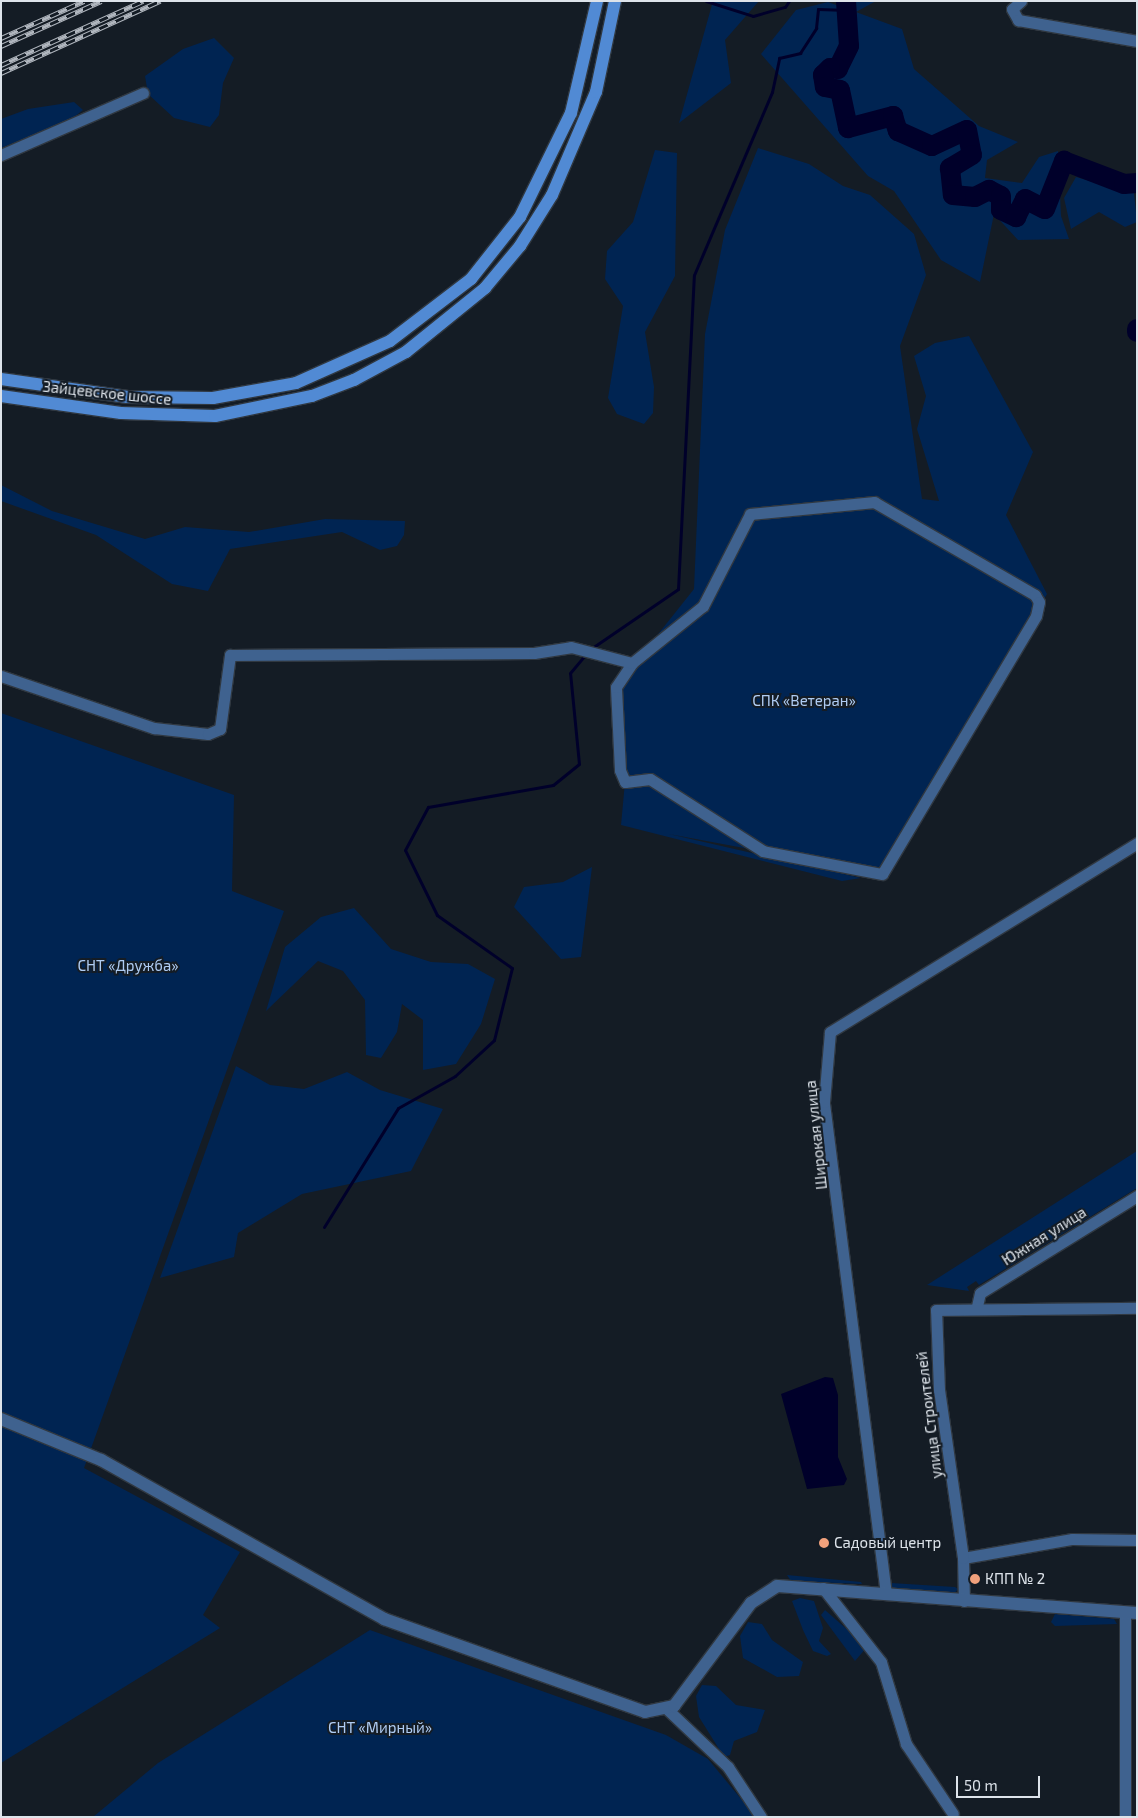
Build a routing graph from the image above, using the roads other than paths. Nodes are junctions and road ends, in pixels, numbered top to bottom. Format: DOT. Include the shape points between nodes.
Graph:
graph roads {
  1 [pos="597,1"];
  2 [pos="615,1"];
  3 [pos="1021,1"];
  4 [pos="1137,41"];
  5 [pos="144,93"];
  6 [pos="1,155"];
  7 [pos="1,378"];
  8 [pos="1,396"];
  9 [pos="632,663"];
  10 [pos="1,676"];
  11 [pos="1137,843"];
  12 [pos="1137,1196"];
  13 [pos="977,1306"];
  14 [pos="1137,1308"];
  15 [pos="1,1419"];
  16 [pos="1137,1540"];
  17 [pos="963,1558"];
  18 [pos="823,1588"];
  19 [pos="886,1594"];
  20 [pos="964,1600"];
  21 [pos="1129,1616"];
  22 [pos="668,1710"];
  23 [pos="953,1814"];
  24 [pos="761,1817"];
  25 [pos="1125,1817"];
  1 -- 7 [label="main road, Зайцевское шоссе" via="585,70 571,113 520,217 471,279 390,342 296,383 213,398 128,397"];
  2 -- 8 [label="main road, Зайцевское шоссе" via="596,92 552,195 520,246 485,288 406,352 354,380 312,396 215,416 121,413"];
  3 -- 4 [label="street" via="1012,9 1018,20"];
  5 -- 6 [label="street"];
  9 -- 9 [label="street" via="613,698 625,782 650,779 763,852 882,874 1036,616 1039,602 1035,595 874,502 750,514 703,606"];
  9 -- 10 [label="street" via="571,647 534,653 230,655 219,733 208,734 154,728"];
  11 -- 19 [label="street, Широкая улица" via="830,1032 824,1102"];
  12 -- 13 [label="street, Южная улица" via="980,1293"];
  13 -- 14 [label="street, улица Строителей"];
  13 -- 17 [label="street, улица Строителей" via="942,1307 934,1315 942,1417"];
  15 -- 22 [label="street" via="101,1460 396,1624 630,1708 652,1713"];
  16 -- 17 [label="street" via="1072,1539"];
  17 -- 20 [label="street, улица Строителей"];
  18 -- 19 [label="street"];
  18 -- 22 [label="street" via="777,1586 760,1595"];
  18 -- 23 [label="street" via="881,1662 906,1744"];
  19 -- 20 [label="street"];
  20 -- 21 [label="street"];
  21 -- 25 [label="street"];
  22 -- 24 [label="street" via="728,1767"];
}
